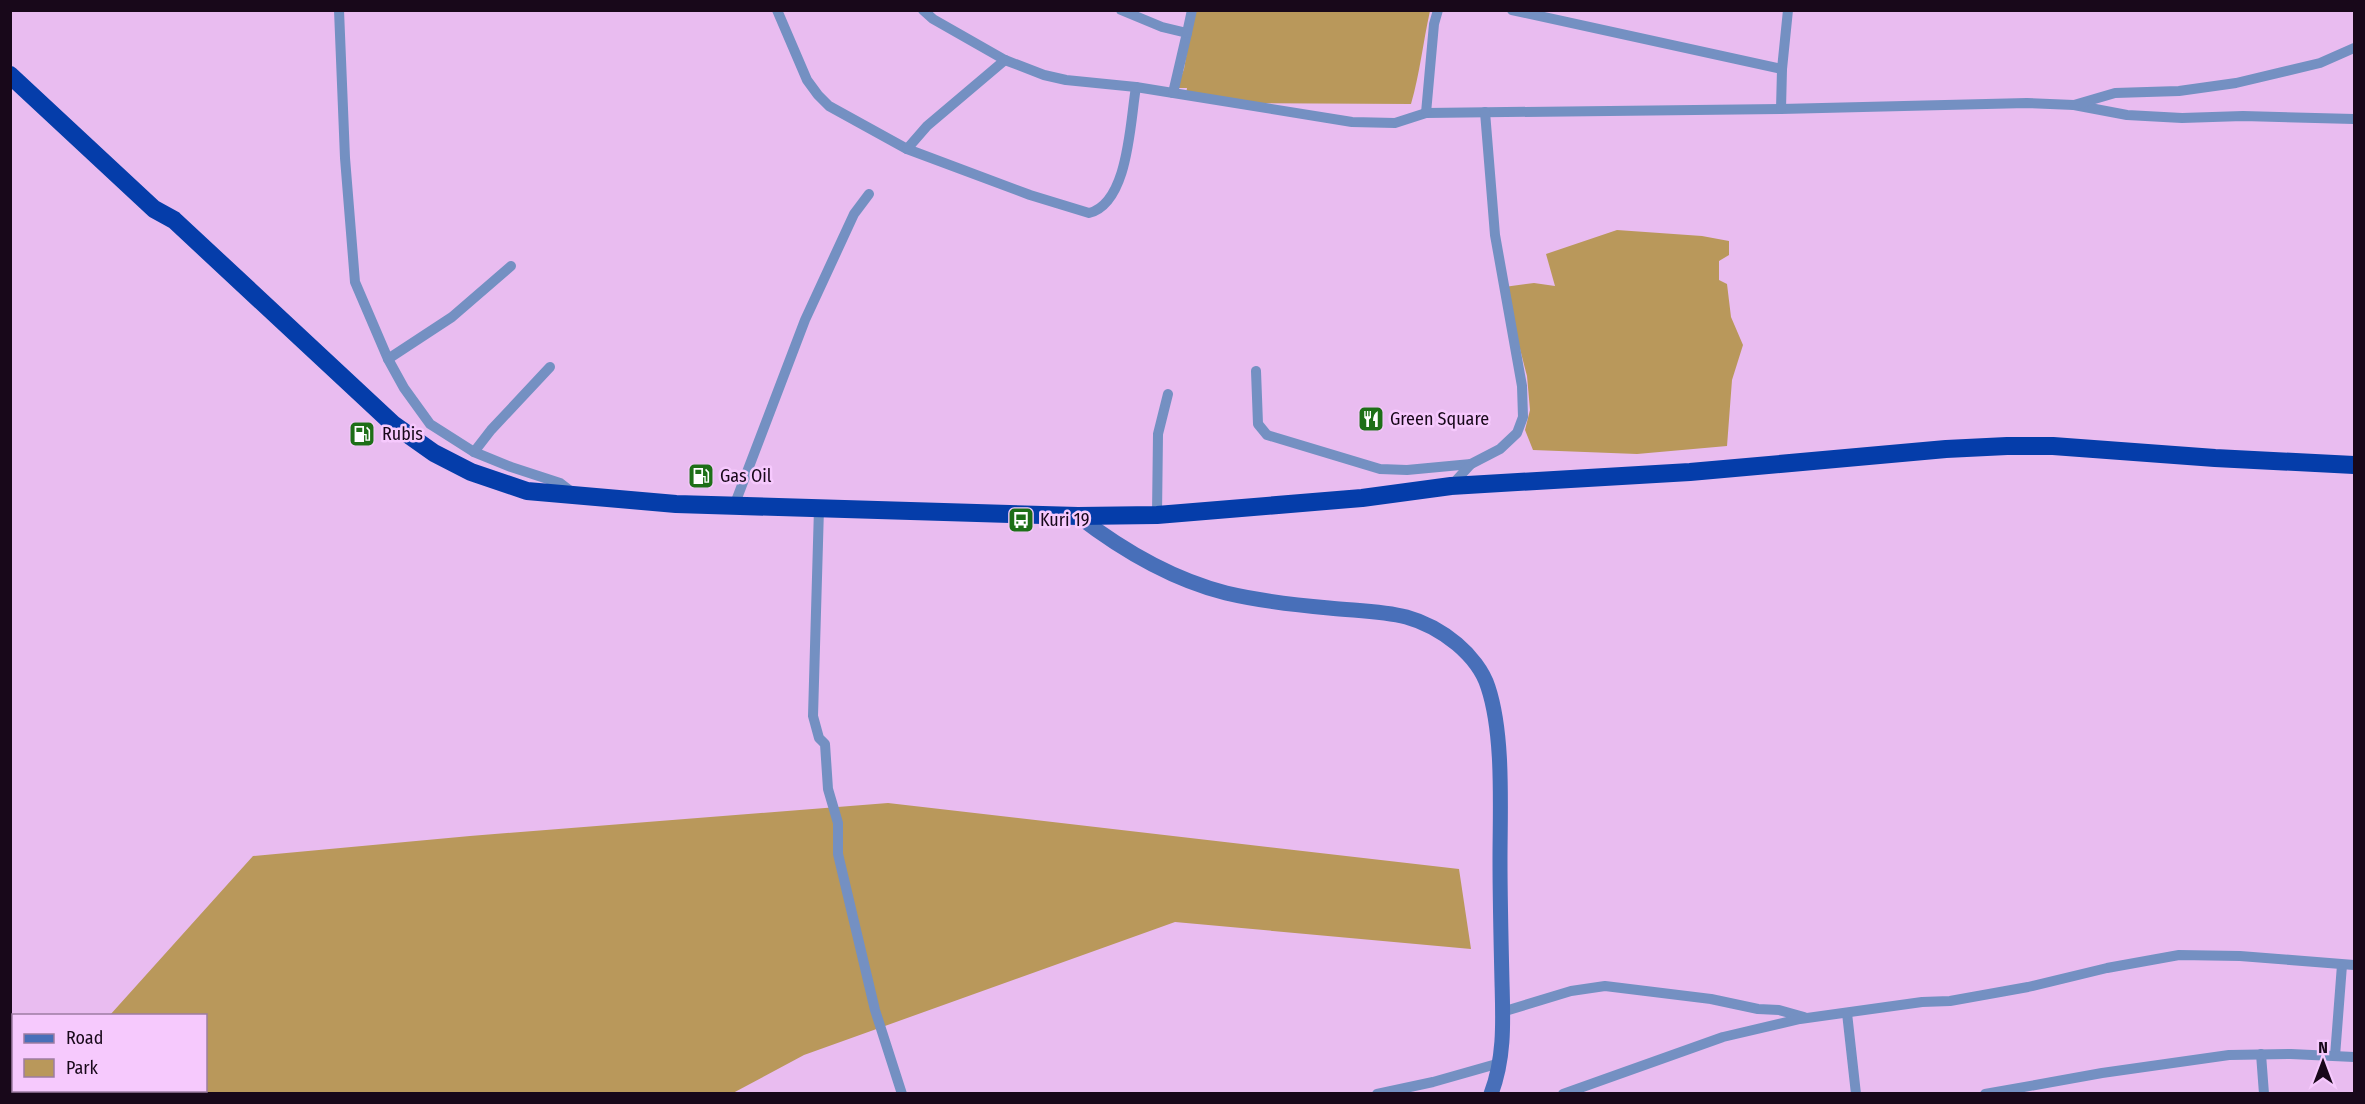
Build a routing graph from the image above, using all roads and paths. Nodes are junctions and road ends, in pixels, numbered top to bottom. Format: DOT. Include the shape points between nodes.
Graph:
graph roads {
  1 [pos="339,10"];
  2 [pos="777,10"];
  3 [pos="923,10"];
  4 [pos="1121,10"];
  5 [pos="1192,10"];
  6 [pos="1438,10"];
  7 [pos="1512,10"];
  8 [pos="1788,10"];
  9 [pos="1187,33"];
  10 [pos="2355,48"];
  11 [pos="1005,60"];
  12 [pos="1782,69"];
  13 [pos="10,75"];
  14 [pos="1136,87"];
  15 [pos="1173,93"];
  16 [pos="2074,105"];
  17 [pos="1780,109"];
  18 [pos="1485,112"];
  19 [pos="1426,113"];
  20 [pos="2355,119"];
  21 [pos="907,149"];
  22 [pos="869,194"];
  23 [pos="511,266"];
  24 [pos="388,359"];
  25 [pos="550,367"];
  26 [pos="1256,371"];
  27 [pos="1168,394"];
  28 [pos="474,452"];
  29 [pos="1471,464"];
  30 [pos="2355,465"];
  31 [pos="1451,486"];
  32 [pos="581,498"];
  33 [pos="734,506"];
  34 [pos="819,508"];
  35 [pos="1156,515"];
  36 [pos="1078,516"];
  37 [pos="2342,965"];
  38 [pos="2355,965"];
  39 [pos="1502,1012"];
  40 [pos="1847,1013"];
  41 [pos="1808,1018"];
  42 [pos="2260,1054"];
  43 [pos="2335,1056"];
  44 [pos="2355,1057"];
  45 [pos="1500,1063"];
  46 [pos="902,1094"];
  47 [pos="1377,1094"];
  48 [pos="1491,1094"];
  49 [pos="1563,1094"];
  50 [pos="1856,1094"];
  51 [pos="1985,1094"];
  52 [pos="2264,1094"];
  1 -- 24 [label="street" via="355,282"];
  2 -- 21 [label="street" via="807,80 818,95 838,111"];
  3 -- 11 [label="street"];
  4 -- 9 [label="street"];
  5 -- 9 [label="street"];
  6 -- 19 [label="street"];
  7 -- 12 [label="street"];
  8 -- 12 [label="street"];
  9 -- 15 [label="street"];
  10 -- 16 [label="street" via="2320,63 2236,83 2179,91 2115,93"];
  11 -- 14 [label="street" via="1066,80"];
  11 -- 21 [label="street" via="927,126"];
  12 -- 17 [label="street"];
  13 -- 32 [label="highway" via="154,208 174,220 393,424 434,453 471,472 528,492"];
  14 -- 15 [label="street"];
  14 -- 21 [label="street" via="1118,187 1095,212 1082,212 1030,195"];
  15 -- 19 [label="street" via="1352,122 1395,123"];
  16 -- 17 [label="street"];
  16 -- 20 [label="street" via="2127,115 2182,118"];
  17 -- 18 [label="street"];
  18 -- 19 [label="street"];
  18 -- 29 [label="street" via="1495,235 1524,402 1518,433 1500,449"];
  22 -- 33 [label="street" via="854,214 805,320"];
  23 -- 24 [label="street" via="452,317"];
  24 -- 28 [label="street" via="424,419"];
  25 -- 28 [label="street"];
  26 -- 29 [label="street" via="1258,424 1268,435 1380,469"];
  27 -- 35 [label="street" via="1158,434"];
  28 -- 32 [label="street" via="560,483"];
  29 -- 31 [label="street"];
  30 -- 31 [label="highway" via="2007,446 1690,472"];
  31 -- 35 [label="highway" via="1362,498"];
  32 -- 33 [label="highway"];
  33 -- 34 [label="highway"];
  34 -- 36 [label="highway"];
  34 -- 46 [label="street" via="813,716 819,738 825,744 828,789 838,823 838,854 846,888 875,1010"];
  35 -- 36 [label="highway"];
  36 -- 39 [label="main road" via="1112,542 1192,582 1226,593 1272,602 1399,614 1419,620 1439,629 1478,666 1488,686 1496,734"];
  37 -- 38 [label="street"];
  37 -- 40 [label="street" via="2179,955 1950,1001"];
  37 -- 43 [label="street"];
  39 -- 41 [label="street" via="1571,991 1605,986 1711,999"];
  39 -- 45 [label="main road"];
  40 -- 41 [label="street"];
  40 -- 50 [label="street"];
  41 -- 49 [label="street" via="1723,1037"];
  42 -- 43 [label="street"];
  42 -- 51 [label="street" via="2208,1057"];
  42 -- 52 [label="street"];
  43 -- 44 [label="street"];
  45 -- 47 [label="street"];
  45 -- 48 [label="main road"];
}
